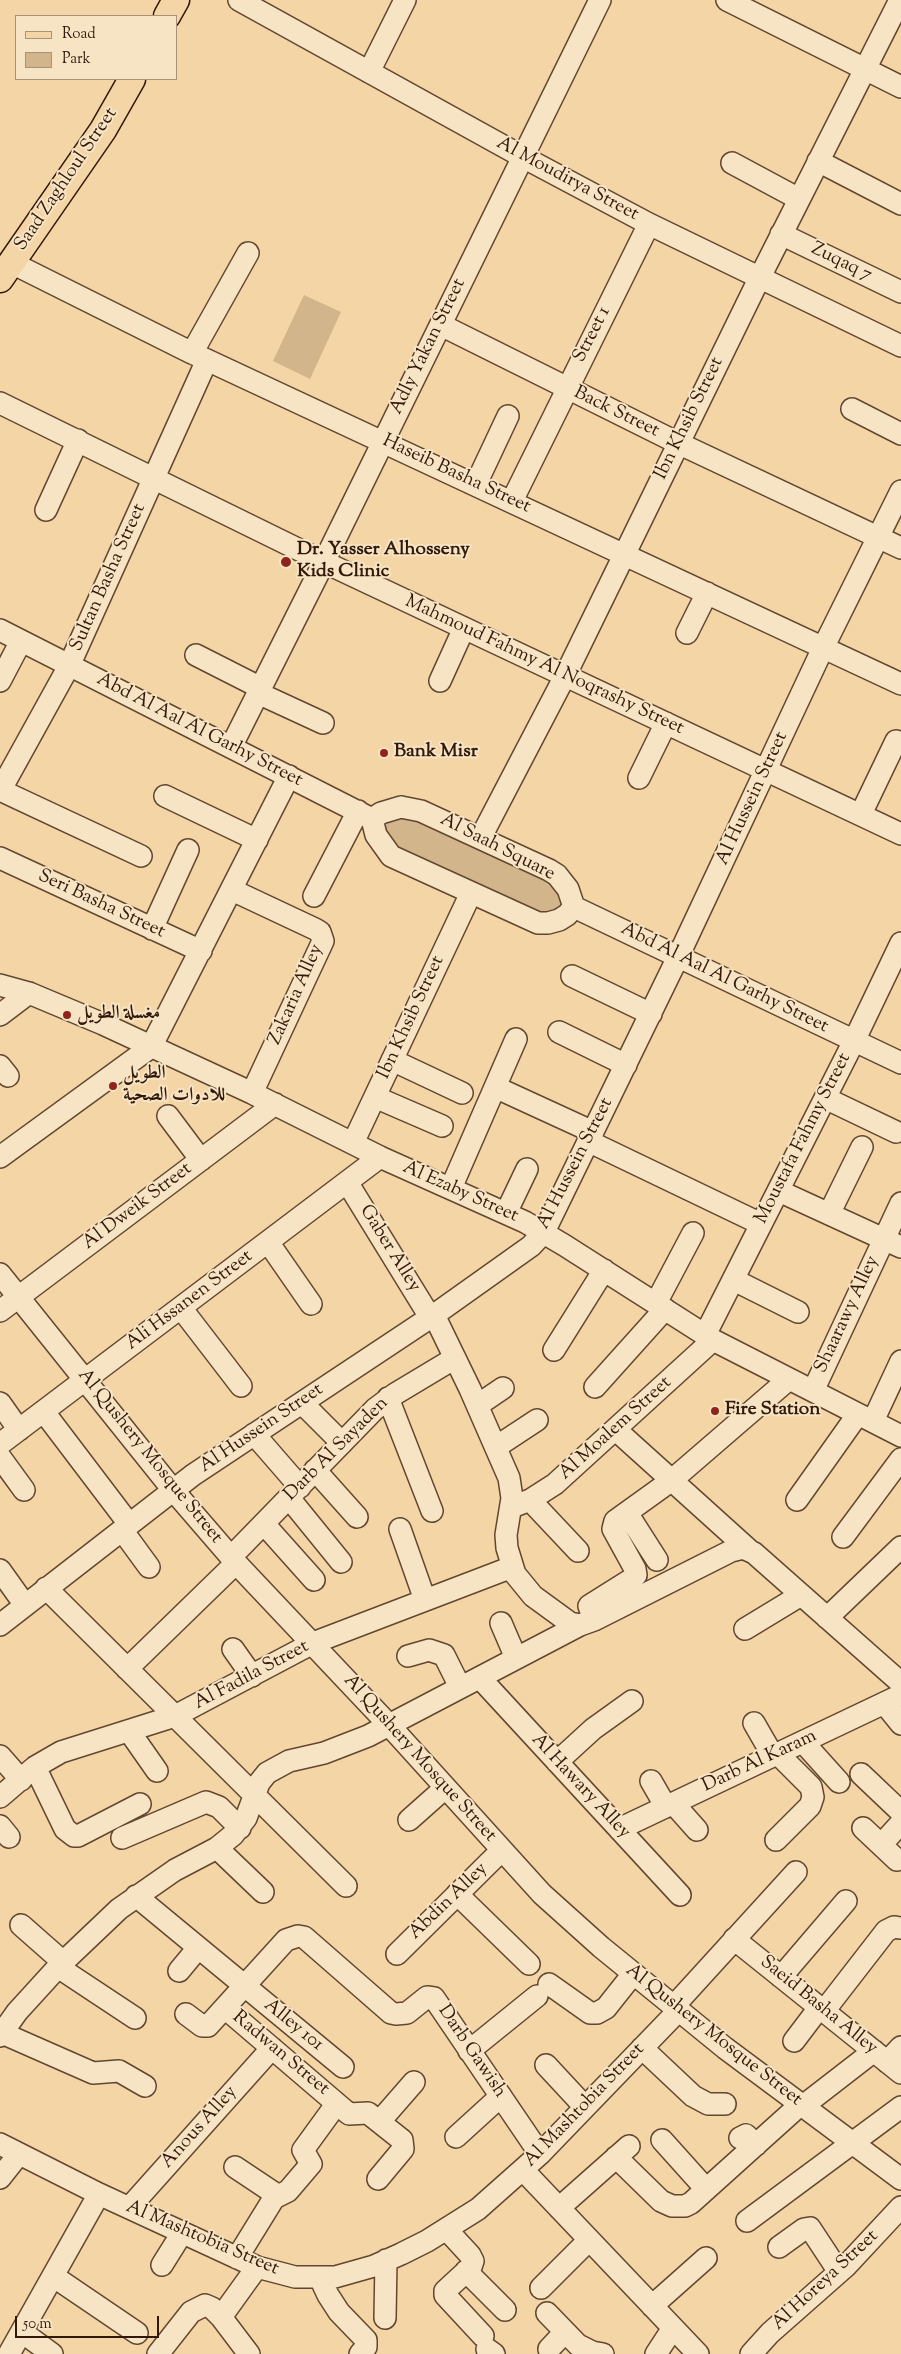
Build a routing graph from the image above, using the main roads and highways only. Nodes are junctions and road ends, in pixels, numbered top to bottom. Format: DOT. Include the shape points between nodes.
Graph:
graph roads {
  1 [pos="176,0"];
  2 [pos="168,15"];
  3 [pos="131,80"];
  4 [pos="6,271"];
  1 -- 2 [label="main road"];
  3 -- 4 [label="main road, Saad Zaghloul Street" via="103,130"];
}
